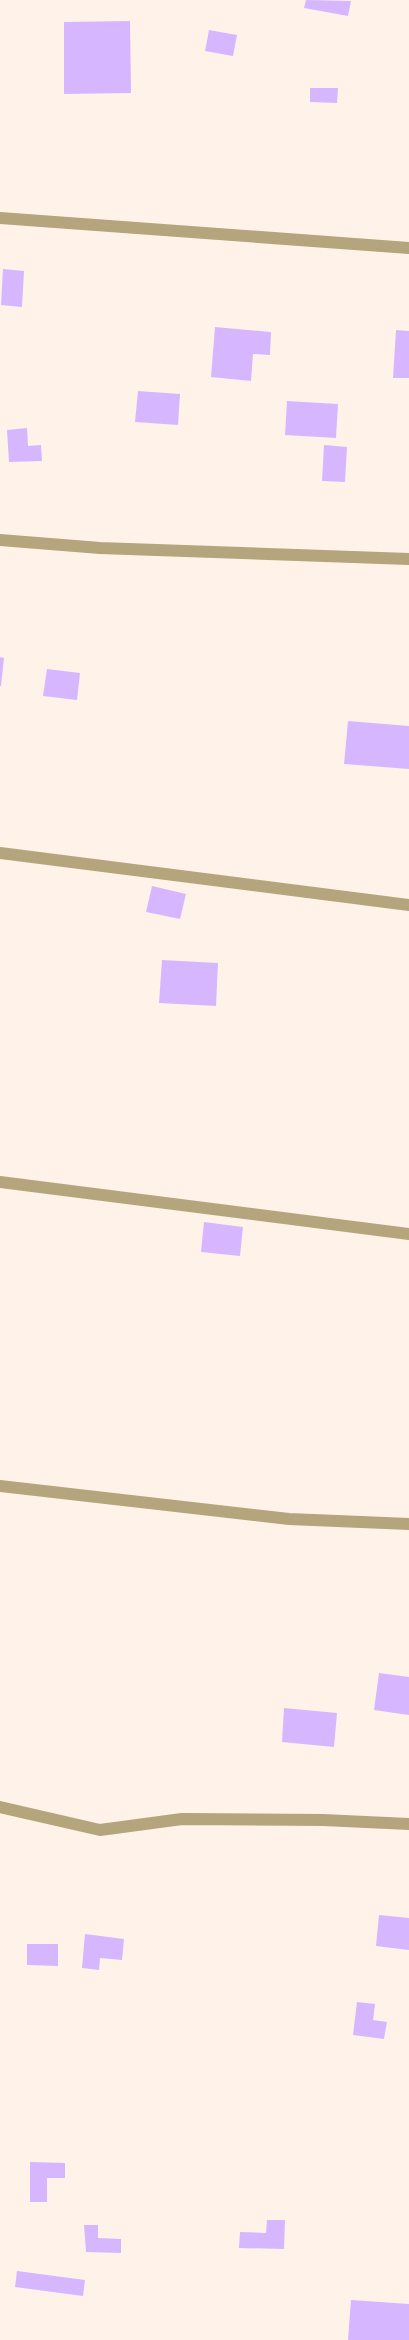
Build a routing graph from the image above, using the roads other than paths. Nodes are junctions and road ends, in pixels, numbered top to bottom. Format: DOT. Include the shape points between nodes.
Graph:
graph roads {
  1 [pos="0,218"];
  2 [pos="409,248"];
  3 [pos="0,540"];
  4 [pos="409,559"];
  5 [pos="0,853"];
  6 [pos="409,905"];
  7 [pos="0,1182"];
  8 [pos="409,1234"];
  9 [pos="0,1486"];
  10 [pos="409,1524"];
  11 [pos="0,1807"];
  12 [pos="409,1824"];
  1 -- 2 [label="street"];
  3 -- 4 [label="street" via="100,548"];
  5 -- 6 [label="street"];
  7 -- 8 [label="street"];
  9 -- 10 [label="street" via="289,1519"];
  11 -- 12 [label="street" via="100,1830 182,1819 323,1820"];
}
